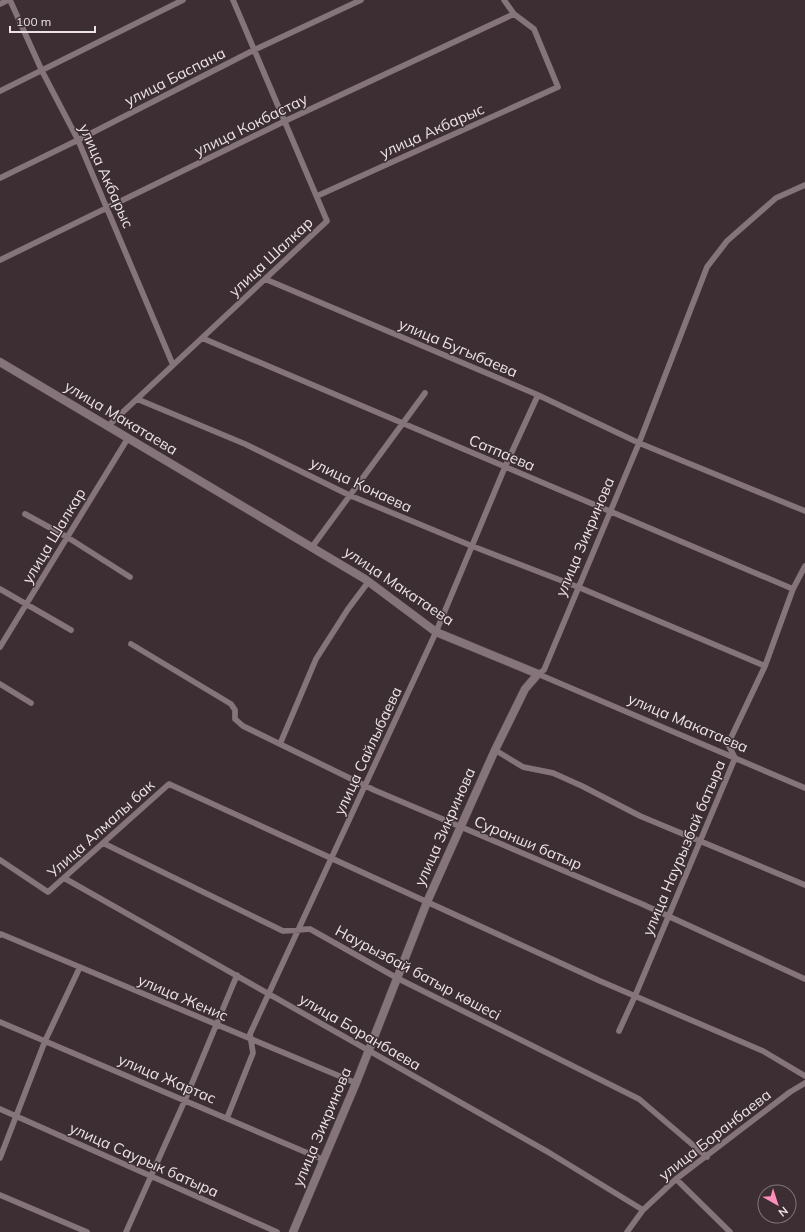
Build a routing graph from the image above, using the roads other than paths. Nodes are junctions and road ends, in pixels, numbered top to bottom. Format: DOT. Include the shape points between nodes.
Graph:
graph roads {
  1 [pos="9,0"];
  2 [pos="183,0"];
  3 [pos="233,0"];
  4 [pos="361,0"];
  5 [pos="504,0"];
  6 [pos="0,4"];
  7 [pos="514,14"];
  8 [pos="254,50"];
  9 [pos="42,71"];
  10 [pos="0,91"];
  11 [pos="285,121"];
  12 [pos="78,140"];
  13 [pos="0,178"];
  14 [pos="805,185"];
  15 [pos="317,196"];
  16 [pos="107,208"];
  17 [pos="0,260"];
  18 [pos="265,279"];
  19 [pos="202,338"];
  20 [pos="0,362"];
  21 [pos="173,365"];
  22 [pos="425,393"];
  23 [pos="538,395"];
  24 [pos="137,399"];
  25 [pos="402,424"];
  26 [pos="108,426"];
  27 [pos="128,438"];
  28 [pos="639,443"];
  29 [pos="504,467"];
  30 [pos="349,495"];
  31 [pos="610,511"];
  32 [pos="805,511"];
  33 [pos="24,514"];
  34 [pos="67,537"];
  35 [pos="472,546"];
  36 [pos="312,547"];
  37 [pos="805,566"];
  38 [pos="130,577"];
  39 [pos="369,581"];
  40 [pos="578,587"];
  41 [pos="0,589"];
  42 [pos="793,589"];
  43 [pos="26,604"];
  44 [pos="71,630"];
  45 [pos="436,632"];
  46 [pos="131,644"];
  47 [pos="0,647"];
  48 [pos="765,666"];
  49 [pos="538,674"];
  50 [pos="0,684"];
  51 [pos="31,703"];
  52 [pos="280,744"];
  53 [pos="495,750"];
  54 [pos="736,758"];
  55 [pos="364,785"];
  56 [pos="805,788"];
  57 [pos="461,827"];
  58 [pos="701,841"];
  59 [pos="103,843"];
  60 [pos="332,859"];
  61 [pos="0,860"];
  62 [pos="64,878"];
  63 [pos="805,885"];
  64 [pos="427,902"];
  65 [pos="668,916"];
  66 [pos="299,930"];
  67 [pos="1,934"];
  68 [pos="80,967"];
  69 [pos="237,975"];
  70 [pos="397,978"];
  71 [pos="805,979"];
  72 [pos="268,993"];
  73 [pos="636,996"];
  74 [pos="0,1022"];
  75 [pos="217,1025"];
  76 [pos="619,1031"];
  77 [pos="251,1039"];
  78 [pos="45,1041"];
  79 [pos="369,1050"];
  80 [pos="805,1076"];
  81 [pos="356,1083"];
  82 [pos="805,1083"];
  83 [pos="185,1100"];
  84 [pos="0,1109"];
  85 [pos="16,1117"];
  86 [pos="227,1118"];
  87 [pos="707,1157"];
  88 [pos="0,1158"];
  89 [pos="324,1160"];
  90 [pos="151,1176"];
  91 [pos="676,1179"];
  92 [pos="0,1195"];
  93 [pos="643,1210"];
  94 [pos="87,1232"];
  95 [pos="126,1232"];
  96 [pos="277,1232"];
  97 [pos="294,1232"];
  98 [pos="628,1232"];
  99 [pos="730,1232"];
  1 -- 6 [label="street"];
  1 -- 9 [label="street, улица Акбарыс"];
  2 -- 9 [label="street"];
  3 -- 8 [label="street, улица Шалкар"];
  4 -- 8 [label="street, улица Баспана"];
  5 -- 7 [label="street"];
  7 -- 11 [label="street, улица Кокбастау"];
  7 -- 15 [label="street, улица Акбарыс" via="534,29 558,87"];
  8 -- 11 [label="street, улица Шалкар"];
  8 -- 12 [label="street, улица Баспана"];
  9 -- 10 [label="street"];
  9 -- 12 [label="street, улица Акбарыс"];
  11 -- 15 [label="street, улица Шалкар"];
  11 -- 16 [label="street, улица Кокбастау"];
  12 -- 13 [label="street, улица Баспана"];
  12 -- 16 [label="street, улица Акбарыс"];
  14 -- 28 [label="street, улица Зикринова" via="776,198 727,241 707,268"];
  15 -- 18 [label="street, улица Шалкар" via="327,221"];
  16 -- 17 [label="street, улица Кокбастау"];
  16 -- 21 [label="street, улица Акбарыс"];
  18 -- 19 [label="street, улица Шалкар"];
  18 -- 23 [label="street, улица Бугыбаева"];
  19 -- 21 [label="street, улица Шалкар"];
  19 -- 25 [label="street, Сатпаева"];
  20 -- 26 [label="street, улица Макатаева"];
  21 -- 24 [label="street, улица Шалкар"];
  22 -- 25 [label="street"];
  23 -- 28 [label="street, улица Бугыбаева"];
  23 -- 29 [label="street, улица Сайлыбаева"];
  24 -- 26 [label="street, улица Шалкар"];
  24 -- 30 [label="street, улица Конаева" via="245,444"];
  25 -- 29 [label="street, Сатпаева"];
  25 -- 30 [label="street"];
  26 -- 27 [label="street, улица Макатаева"];
  27 -- 34 [label="street, улица Шалкар"];
  27 -- 36 [label="street, улица Макатаева"];
  28 -- 31 [label="street, улица Зикринова"];
  28 -- 32 [label="street, улица Бугыбаева"];
  29 -- 31 [label="street, Сатпаева"];
  29 -- 35 [label="street, улица Сайлыбаева"];
  30 -- 35 [label="street, улица Конаева"];
  30 -- 36 [label="street"];
  31 -- 40 [label="street, улица Зикринова"];
  31 -- 42 [label="street, Сатпаева"];
  33 -- 34 [label="street"];
  34 -- 38 [label="street"];
  34 -- 43 [label="street, улица Шалкар"];
  35 -- 40 [label="street, улица Конаева"];
  35 -- 45 [label="street, улица Сайлыбаева"];
  36 -- 39 [label="street, улица Макатаева"];
  37 -- 42 [label="street, улица Наурызбай батыра"];
  39 -- 45 [label="street, улица Макатаева"];
  39 -- 52 [label="street" via="316,659"];
  40 -- 48 [label="street, улица Конаева"];
  40 -- 49 [label="street, улица Зикринова" via="544,670"];
  41 -- 43 [label="street"];
  42 -- 48 [label="street, улица Наурызбай батыра"];
  43 -- 44 [label="street"];
  43 -- 47 [label="street, улица Шалкар"];
  45 -- 49 [label="street, улица Макатаева"];
  45 -- 55 [label="street, улица Сайлыбаева"];
  46 -- 52 [label="street, Суранши батыр" via="231,704 235,710 235,719 239,723"];
  48 -- 54 [label="street, улица Наурызбай батыра" via="728,744"];
  49 -- 53 [label="street, улица Зикринова" via="525,689"];
  49 -- 54 [label="street, улица Макатаева"];
  50 -- 51 [label="street"];
  52 -- 55 [label="street, Суранши батыр"];
  53 -- 57 [label="street, улица Зикринова"];
  53 -- 58 [label="street" via="523,767 553,773 640,816"];
  54 -- 56 [label="street, улица Макатаева"];
  54 -- 58 [label="street, улица Наурызбай батыра"];
  55 -- 57 [label="street, Суранши батыр"];
  55 -- 60 [label="street, улица Сайлыбаева"];
  57 -- 64 [label="street, улица Зикринова"];
  57 -- 65 [label="street, Суранши батыр"];
  58 -- 63 [label="street"];
  58 -- 65 [label="street, улица Наурызбай батыра"];
  59 -- 60 [label="street, Улица Алмалы бак" via="169,784"];
  59 -- 62 [label="street, Улица Алмалы бак"];
  59 -- 66 [label="street, Наурызбай батыр көшесі" via="283,931"];
  60 -- 64 [label="street"];
  60 -- 66 [label="street, улица Сайлыбаева"];
  61 -- 62 [label="street, Улица Алмалы бак" via="48,892"];
  62 -- 69 [label="street, улица Боранбаева"];
  64 -- 70 [label="street, улица Зикринова"];
  64 -- 73 [label="street"];
  65 -- 71 [label="street, Суранши батыр"];
  65 -- 73 [label="street, улица Наурызбай батыра"];
  66 -- 70 [label="street, Наурызбай батыр көшесі" via="310,929"];
  66 -- 72 [label="street, улица Сайлыбаева"];
  67 -- 68 [label="street, улица Женис"];
  68 -- 75 [label="street, улица Женис"];
  68 -- 78 [label="street"];
  69 -- 72 [label="street, улица Боранбаева"];
  69 -- 75 [label="street"];
  70 -- 79 [label="street, улица Зикринова"];
  70 -- 87 [label="street, Наурызбай батыр көшесі" via="639,1099"];
  72 -- 77 [label="street, улица Сайлыбаева" via="250,1034"];
  72 -- 79 [label="street, улица Боранбаева"];
  73 -- 76 [label="street, улица Наурызбай батыра"];
  73 -- 80 [label="street" via="763,1051"];
  74 -- 78 [label="street, улица Жартас"];
  75 -- 77 [label="street, улица Женис"];
  75 -- 83 [label="street"];
  77 -- 81 [label="street, улица Женис"];
  77 -- 86 [label="street, улица Сайлыбаева" via="253,1053"];
  78 -- 83 [label="street, улица Жартас"];
  78 -- 85 [label="street"];
  79 -- 81 [label="street, улица Зикринова"];
  79 -- 93 [label="street, улица Боранбаева" via="548,1152"];
  81 -- 89 [label="street, улица Зикринова"];
  82 -- 87 [label="street, улица Боранбаева"];
  83 -- 86 [label="street, улица Жартас"];
  83 -- 90 [label="street"];
  84 -- 85 [label="street, улица Саурык батыра"];
  85 -- 88 [label="street"];
  85 -- 90 [label="street, улица Саурык батыра"];
  86 -- 89 [label="street, улица Жартас"];
  87 -- 91 [label="street, улица Боранбаева"];
  89 -- 97 [label="street, улица Зикринова"];
  90 -- 95 [label="street"];
  90 -- 96 [label="street, улица Саурык батыра"];
  91 -- 93 [label="street, улица Боранбаева"];
  91 -- 99 [label="street"];
  92 -- 94 [label="street"];
  93 -- 98 [label="street, улица Боранбаева"];
}
